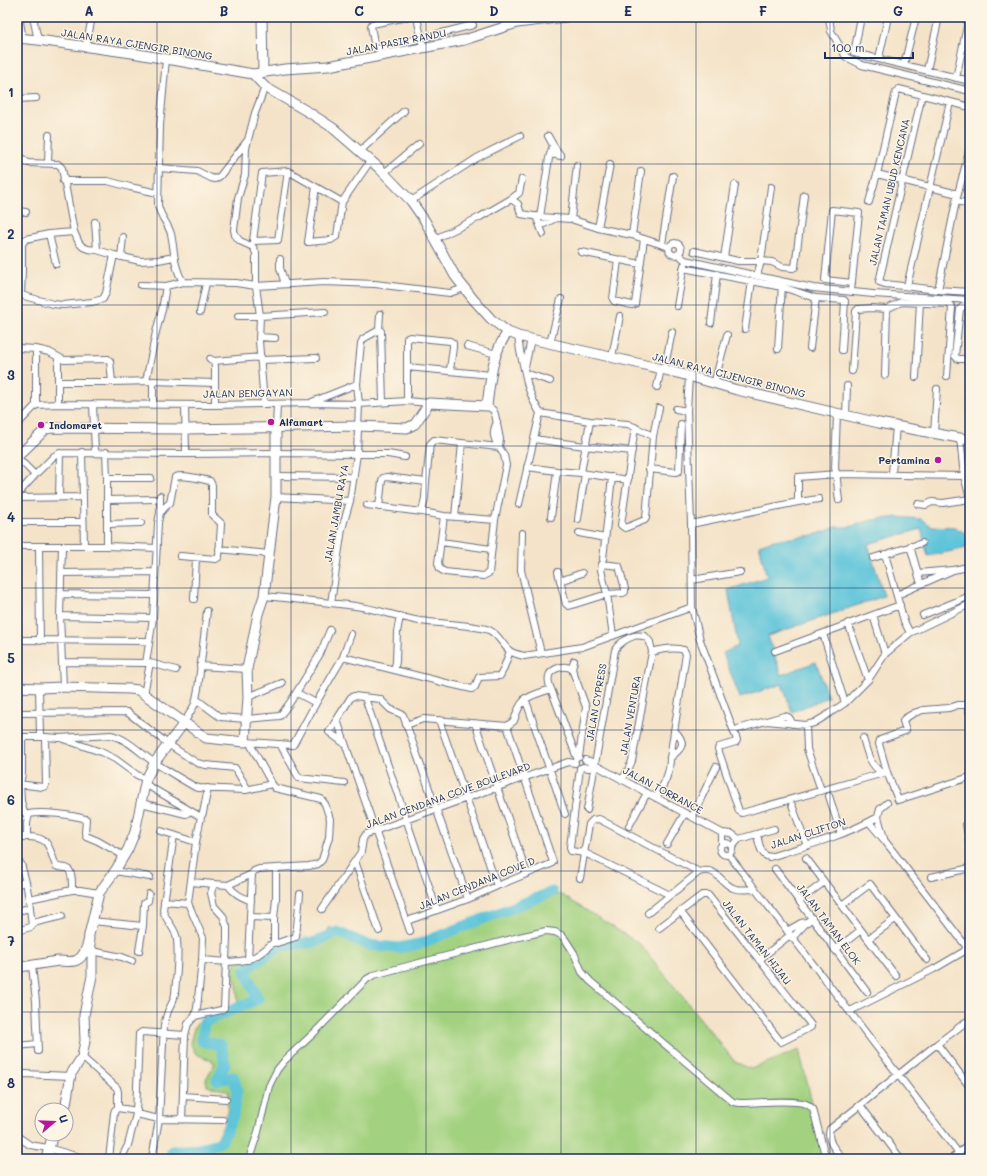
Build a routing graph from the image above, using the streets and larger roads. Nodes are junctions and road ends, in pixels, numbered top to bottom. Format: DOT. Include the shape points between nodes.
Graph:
graph roads {
  1 [pos="19,17"];
  2 [pos="33,17"];
  3 [pos="92,17"];
  4 [pos="262,17"];
  5 [pos="407,17"];
  6 [pos="417,17"];
  7 [pos="565,17"];
  8 [pos="829,17"];
  9 [pos="861,17"];
  10 [pos="888,17"];
  11 [pos="916,17"];
  12 [pos="939,17"];
  13 [pos="970,17"];
  14 [pos="387,19"];
  15 [pos="525,19"];
  16 [pos="473,25"];
  17 [pos="421,38"];
  18 [pos="20,39"];
  19 [pos="38,40"];
  20 [pos="86,47"];
  21 [pos="423,47"];
  22 [pos="879,58"];
  23 [pos="166,59"];
  24 [pos="904,65"];
  25 [pos="927,70"];
  26 [pos="263,72"];
  27 [pos="253,74"];
  28 [pos="956,78"];
  29 [pos="970,81"];
  30 [pos="265,87"];
  31 [pos="970,91"];
  32 [pos="922,95"];
  33 [pos="36,98"];
  34 [pos="17,99"];
  35 [pos="950,102"];
  36 [pos="970,107"];
  37 [pos="404,111"];
  38 [pos="50,135"];
  39 [pos="520,136"];
  40 [pos="548,136"];
  41 [pos="248,140"];
  42 [pos="419,144"];
  43 [pos="553,145"];
  44 [pos="17,146"];
  45 [pos="970,148"];
  46 [pos="360,151"];
  47 [pos="550,154"];
  48 [pos="371,160"];
  49 [pos="48,163"];
  50 [pos="610,164"];
  51 [pos="577,165"];
  52 [pos="159,168"];
  53 [pos="288,171"];
  54 [pos="641,171"];
  55 [pos="384,173"];
  56 [pos="877,174"];
  57 [pos="673,176"];
  58 [pos="522,179"];
  59 [pos="902,180"];
  60 [pos="63,181"];
  61 [pos="735,185"];
  62 [pos="316,187"];
  63 [pos="771,187"];
  64 [pos="930,187"];
  65 [pos="158,193"];
  66 [pos="519,193"];
  67 [pos="958,194"];
  68 [pos="804,195"];
  69 [pos="511,199"];
  70 [pos="411,201"];
  71 [pos="956,201"];
  72 [pos="342,202"];
  73 [pos="869,202"];
  74 [pos="518,204"];
  75 [pos="970,204"];
  76 [pos="17,211"];
  77 [pos="26,212"];
  78 [pos="538,216"];
  79 [pos="557,218"];
  80 [pos="571,219"];
  81 [pos="95,222"];
  82 [pos="540,226"];
  83 [pos="598,228"];
  84 [pos="74,232"];
  85 [pos="49,234"];
  86 [pos="543,234"];
  87 [pos="632,235"];
  88 [pos="123,237"];
  89 [pos="435,239"];
  90 [pos="644,239"];
  91 [pos="662,244"];
  92 [pos="669,247"];
  93 [pos="97,250"];
  94 [pos="694,251"];
  95 [pos="581,252"];
  96 [pos="678,254"];
  97 [pos="114,255"];
  98 [pos="121,257"];
  99 [pos="174,257"];
  100 [pos="280,258"];
  101 [pos="724,258"];
  102 [pos="618,260"];
  103 [pos="685,260"];
  104 [pos="761,261"];
  105 [pos="56,264"];
  106 [pos="640,264"];
  107 [pos="683,268"];
  108 [pos="19,270"];
  109 [pos="717,274"];
  110 [pos="757,276"];
  111 [pos="752,281"];
  112 [pos="183,282"];
  113 [pos="206,282"];
  114 [pos="852,282"];
  115 [pos="285,284"];
  116 [pos="782,284"];
  117 [pos="141,286"];
  118 [pos="166,286"];
  119 [pos="256,286"];
  120 [pos="906,286"];
  121 [pos="464,288"];
  122 [pos="938,290"];
  123 [pos="851,292"];
  124 [pos="970,292"];
  125 [pos="873,294"];
  126 [pos="19,295"];
  127 [pos="816,298"];
  128 [pos="561,299"];
  129 [pos="970,300"];
  130 [pos="920,302"];
  131 [pos="677,306"];
  132 [pos="970,306"];
  133 [pos="872,308"];
  134 [pos="887,309"];
  135 [pos="200,312"];
  136 [pos="325,312"];
  137 [pos="380,314"];
  138 [pos="238,316"];
  139 [pos="260,316"];
  140 [pos="620,316"];
  141 [pos="710,323"];
  142 [pos="498,325"];
  143 [pos="745,329"];
  144 [pos="379,330"];
  145 [pos="508,332"];
  146 [pos="672,332"];
  147 [pos="727,335"];
  148 [pos="518,336"];
  149 [pos="259,338"];
  150 [pos="275,338"];
  151 [pos="531,339"];
  152 [pos="550,343"];
  153 [pos="467,346"];
  154 [pos="17,348"];
  155 [pos="810,348"];
  156 [pos="36,349"];
  157 [pos="778,349"];
  158 [pos="842,350"];
  159 [pos="497,351"];
  160 [pos="58,357"];
  161 [pos="612,357"];
  162 [pos="316,358"];
  163 [pos="261,359"];
  164 [pos="970,359"];
  165 [pos="407,367"];
  166 [pos="663,369"];
  167 [pos="450,370"];
  168 [pos="525,371"];
  169 [pos="852,371"];
  170 [pos="884,374"];
  171 [pos="491,375"];
  172 [pos="689,376"];
  173 [pos="947,376"];
  174 [pos="916,377"];
  175 [pos="146,381"];
  176 [pos="153,381"];
  177 [pos="550,381"];
  178 [pos="58,382"];
  179 [pos="112,382"];
  180 [pos="215,383"];
  181 [pos="357,384"];
  182 [pos="714,384"];
  183 [pos="847,386"];
  184 [pos="657,387"];
  185 [pos="937,389"];
  186 [pos="407,401"];
  187 [pos="383,402"];
  188 [pos="310,403"];
  189 [pos="58,404"];
  190 [pos="93,404"];
  191 [pos="264,404"];
  192 [pos="277,404"];
  193 [pos="359,404"];
  194 [pos="429,404"];
  195 [pos="36,405"];
  196 [pos="153,405"];
  197 [pos="185,405"];
  198 [pos="215,405"];
  199 [pos="487,406"];
  200 [pos="659,408"];
  201 [pos="676,409"];
  202 [pos="687,411"];
  203 [pos="540,413"];
  204 [pos="842,414"];
  205 [pos="590,421"];
  206 [pos="681,424"];
  207 [pos="17,425"];
  208 [pos="358,426"];
  209 [pos="896,426"];
  210 [pos="635,427"];
  211 [pos="94,428"];
  212 [pos="276,428"];
  213 [pos="185,429"];
  214 [pos="934,433"];
  215 [pos="653,436"];
  216 [pos="960,438"];
  217 [pos="534,439"];
  218 [pos="970,440"];
  219 [pos="462,443"];
  220 [pos="586,446"];
  221 [pos="499,447"];
  222 [pos="632,451"];
  223 [pos="60,452"];
  224 [pos="82,452"];
  225 [pos="94,452"];
  226 [pos="106,452"];
  227 [pos="276,453"];
  228 [pos="186,454"];
  229 [pos="357,454"];
  230 [pos="17,457"];
  231 [pos="405,457"];
  232 [pos="527,467"];
  233 [pos="649,469"];
  234 [pos="557,471"];
  235 [pos="583,473"];
  236 [pos="837,474"];
  237 [pos="892,474"];
  238 [pos="35,475"];
  239 [pos="277,476"];
  240 [pos="964,476"];
  241 [pos="354,477"];
  242 [pos="612,477"];
  243 [pos="107,478"];
  244 [pos="151,478"];
  245 [pos="628,480"];
  246 [pos="426,482"];
  247 [pos="17,496"];
  248 [pos="160,496"];
  249 [pos="83,497"];
  250 [pos="276,497"];
  251 [pos="59,498"];
  252 [pos="970,498"];
  253 [pos="154,499"];
  254 [pos="819,499"];
  255 [pos="108,500"];
  256 [pos="839,500"];
  257 [pos="350,501"];
  258 [pos="798,502"];
  259 [pos="519,504"];
  260 [pos="918,504"];
  261 [pos="367,505"];
  262 [pos="379,507"];
  263 [pos="422,512"];
  264 [pos="160,513"];
  265 [pos="444,516"];
  266 [pos="455,517"];
  267 [pos="551,517"];
  268 [pos="578,519"];
  269 [pos="495,520"];
  270 [pos="17,522"];
  271 [pos="83,522"];
  272 [pos="141,523"];
  273 [pos="108,524"];
  274 [pos="691,524"];
  275 [pos="522,533"];
  276 [pos="579,533"];
  277 [pos="605,538"];
  278 [pos="441,542"];
  279 [pos="922,543"];
  280 [pos="17,546"];
  281 [pos="39,546"];
  282 [pos="62,546"];
  283 [pos="84,546"];
  284 [pos="107,546"];
  285 [pos="910,546"];
  286 [pos="157,548"];
  287 [pos="220,549"];
  288 [pos="491,549"];
  289 [pos="269,554"];
  290 [pos="885,554"];
  291 [pos="180,556"];
  292 [pos="196,558"];
  293 [pos="873,558"];
  294 [pos="603,559"];
  295 [pos="970,568"];
  296 [pos="953,570"];
  297 [pos="155,572"];
  298 [pos="558,572"];
  299 [pos="740,572"];
  300 [pos="918,572"];
  301 [pos="61,573"];
  302 [pos="582,573"];
  303 [pos="692,580"];
  304 [pos="560,581"];
  305 [pos="921,584"];
  306 [pos="61,594"];
  307 [pos="607,594"];
  308 [pos="154,595"];
  309 [pos="897,595"];
  310 [pos="264,596"];
  311 [pos="967,596"];
  312 [pos="194,599"];
  313 [pos="331,603"];
  314 [pos="900,605"];
  315 [pos="969,605"];
  316 [pos="692,607"];
  317 [pos="206,611"];
  318 [pos="873,615"];
  319 [pos="923,615"];
  320 [pos="60,616"];
  321 [pos="400,616"];
  322 [pos="153,618"];
  323 [pos="848,623"];
  324 [pos="330,630"];
  325 [pos="910,633"];
  326 [pos="351,634"];
  327 [pos="823,634"];
  328 [pos="613,636"];
  329 [pos="17,640"];
  330 [pos="40,640"];
  331 [pos="61,641"];
  332 [pos="149,642"];
  333 [pos="510,651"];
  334 [pos="775,651"];
  335 [pos="652,652"];
  336 [pos="541,653"];
  337 [pos="885,654"];
  338 [pos="343,657"];
  339 [pos="574,661"];
  340 [pos="62,662"];
  341 [pos="148,663"];
  342 [pos="200,666"];
  343 [pos="247,669"];
  344 [pos="572,669"];
  345 [pos="176,670"];
  346 [pos="394,670"];
  347 [pos="868,680"];
  348 [pos="282,683"];
  349 [pos="17,687"];
  350 [pos="63,687"];
  351 [pos="39,688"];
  352 [pos="551,689"];
  353 [pos="296,693"];
  354 [pos="144,694"];
  355 [pos="248,697"];
  356 [pos="365,698"];
  357 [pos="525,698"];
  358 [pos="196,699"];
  359 [pos="316,703"];
  360 [pos="845,703"];
  361 [pos="529,711"];
  362 [pos="516,712"];
  363 [pos="17,713"];
  364 [pos="39,713"];
  365 [pos="970,713"];
  366 [pos="247,719"];
  367 [pos="337,720"];
  368 [pos="439,720"];
  369 [pos="475,723"];
  370 [pos="184,724"];
  371 [pos="406,725"];
  372 [pos="806,725"];
  373 [pos="507,726"];
  374 [pos="738,729"];
  375 [pos="674,730"];
  376 [pos="20,737"];
  377 [pos="42,737"];
  378 [pos="59,738"];
  379 [pos="863,738"];
  380 [pos="247,742"];
  381 [pos="168,744"];
  382 [pos="280,744"];
  383 [pos="345,744"];
  384 [pos="670,758"];
  385 [pos="579,760"];
  386 [pos="155,762"];
  387 [pos="595,765"];
  388 [pos="716,767"];
  389 [pos="581,768"];
  390 [pos="550,769"];
  391 [pos="884,773"];
  392 [pos="970,776"];
  393 [pos="525,778"];
  394 [pos="622,780"];
  395 [pos="146,781"];
  396 [pos="344,783"];
  397 [pos="19,784"];
  398 [pos="272,784"];
  399 [pos="208,788"];
  400 [pos="497,788"];
  401 [pos="246,790"];
  402 [pos="821,790"];
  403 [pos="647,793"];
  404 [pos="829,796"];
  405 [pos="466,798"];
  406 [pos="656,798"];
  407 [pos="579,802"];
  408 [pos="141,804"];
  409 [pos="887,804"];
  410 [pos="792,806"];
  411 [pos="436,809"];
  412 [pos="190,811"];
  413 [pos="685,813"];
  414 [pos="565,814"];
  415 [pos="28,816"];
  416 [pos="201,817"];
  417 [pos="692,817"];
  418 [pos="878,817"];
  419 [pos="406,820"];
  420 [pos="970,820"];
  421 [pos="869,822"];
  422 [pos="629,826"];
  423 [pos="774,829"];
  424 [pos="161,831"];
  425 [pos="375,831"];
  426 [pos="722,833"];
  427 [pos="841,834"];
  428 [pos="174,835"];
  429 [pos="757,835"];
  430 [pos="17,837"];
  431 [pos="27,837"];
  432 [pos="739,840"];
  433 [pos="885,841"];
  434 [pos="196,842"];
  435 [pos="970,843"];
  436 [pos="667,844"];
  437 [pos="722,844"];
  438 [pos="807,846"];
  439 [pos="732,847"];
  440 [pos="585,853"];
  441 [pos="729,855"];
  442 [pos="124,856"];
  443 [pos="806,858"];
  444 [pos="355,861"];
  445 [pos="17,863"];
  446 [pos="276,868"];
  447 [pos="970,868"];
  448 [pos="775,869"];
  449 [pos="115,871"];
  450 [pos="699,872"];
  451 [pos="252,874"];
  452 [pos="527,874"];
  453 [pos="150,877"];
  454 [pos="931,877"];
  455 [pos="580,878"];
  456 [pos="26,882"];
  457 [pos="191,882"];
  458 [pos="824,882"];
  459 [pos="17,884"];
  460 [pos="214,884"];
  461 [pos="228,885"];
  462 [pos="497,886"];
  463 [pos="755,889"];
  464 [pos="72,890"];
  465 [pos="99,893"];
  466 [pos="149,894"];
  467 [pos="300,894"];
  468 [pos="670,895"];
  469 [pos="29,899"];
  470 [pos="468,899"];
  471 [pos="251,901"];
  472 [pos="799,901"];
  473 [pos="164,902"];
  474 [pos="188,903"];
  475 [pos="842,905"];
  476 [pos="30,908"];
  477 [pos="322,909"];
  478 [pos="437,910"];
  479 [pos="17,911"];
  480 [pos="680,911"];
  481 [pos="648,913"];
  482 [pos="62,916"];
  483 [pos="250,917"];
  484 [pos="274,918"];
  485 [pos="812,918"];
  486 [pos="895,919"];
  487 [pos="92,920"];
  488 [pos="407,922"];
  489 [pos="33,923"];
  490 [pos="143,926"];
  491 [pos="658,928"];
  492 [pos="861,930"];
  493 [pos="17,931"];
  494 [pos="379,931"];
  495 [pos="410,931"];
  496 [pos="790,934"];
  497 [pos="868,939"];
  498 [pos="89,941"];
  499 [pos="274,942"];
  500 [pos="835,950"];
  501 [pos="92,951"];
  502 [pos="139,951"];
  503 [pos="202,960"];
  504 [pos="248,960"];
  505 [pos="759,960"];
  506 [pos="927,960"];
  507 [pos="132,961"];
  508 [pos="225,962"];
  509 [pos="32,966"];
  510 [pos="17,967"];
  511 [pos="896,976"];
  512 [pos="867,992"];
  513 [pos="851,1013"];
  514 [pos="195,1016"];
  515 [pos="970,1019"];
  516 [pos="163,1034"];
  517 [pos="185,1035"];
  518 [pos="37,1044"];
  519 [pos="937,1044"];
  520 [pos="17,1046"];
  521 [pos="38,1051"];
  522 [pos="82,1057"];
  523 [pos="898,1075"];
  524 [pos="17,1076"];
  525 [pos="71,1076"];
  526 [pos="970,1087"];
  527 [pos="183,1096"];
  528 [pos="226,1099"];
  529 [pos="66,1102"];
  530 [pos="860,1105"];
  531 [pos="118,1108"];
  532 [pos="136,1112"];
  533 [pos="159,1119"];
  534 [pos="182,1120"];
  535 [pos="222,1120"];
  536 [pos="17,1136"];
  537 [pos="51,1142"];
  538 [pos="970,1144"];
  539 [pos="959,1153"];
  540 [pos="47,1154"];
  541 [pos="66,1159"];
  542 [pos="86,1159"];
  543 [pos="109,1159"];
  544 [pos="121,1159"];
  545 [pos="150,1159"];
  546 [pos="249,1159"];
  547 [pos="826,1159"];
  548 [pos="843,1159"];
  549 [pos="901,1159"];
  550 [pos="951,1159"];
  551 [pos="963,1159"];
  1 -- 18 [label="street"];
  2 -- 19 [label="street"];
  3 -- 20 [label="street"];
  4 -- 26 [label="street"];
  5 -- 14 [label="street"];
  6 -- 17 [label="street"];
  7 -- 15 [label="street, JALAN PASIR RANDU"];
  8 -- 31 [label="street" via="831,31 846,57 862,65"];
  9 -- 22 [label="street" via="854,53"];
  10 -- 22 [label="street"];
  11 -- 24 [label="street"];
  12 -- 25 [label="street"];
  13 -- 28 [label="street"];
  14 -- 17 [label="street" via="370,26 374,47 377,49"];
  15 -- 21 [label="street, JALAN PASIR RANDU" via="464,40"];
  16 -- 17 [label="street"];
  17 -- 21 [label="street"];
  18 -- 19 [label="street, JALAN RAYA CJENGIR BINONG"];
  19 -- 20 [label="street, JALAN RAYA CJENGIR BINONG"];
  20 -- 23 [label="street, JALAN RAYA CJENGIR BINONG"];
  21 -- 26 [label="street, JALAN PASIR RANDU" via="328,66"];
  22 -- 24 [label="street"];
  23 -- 27 [label="street, JALAN RAYA CJENGIR BINONG"];
  23 -- 52 [label="street"];
  24 -- 25 [label="street"];
  25 -- 28 [label="street"];
  26 -- 27 [label="street, JALAN PASIR RANDU"];
  27 -- 30 [label="street, JALAN RAYA CIJENGIR BINONG"];
  28 -- 29 [label="street"];
  30 -- 41 [label="street"];
  30 -- 46 [label="street, JALAN RAYA CIJENGIR BINONG" via="333,128"];
  32 -- 35 [label="street, JALAN TAMAN UBUD KENCANA"];
  32 -- 56 [label="street, JALAN TAMAN UBUD KENCANA" via="899,89 896,92"];
  32 -- 59 [label="street, JALAN TAMAN UBUD KENCANA"];
  33 -- 34 [label="street"];
  35 -- 36 [label="street, JALAN TAMAN UBUD KENCANA"];
  35 -- 64 [label="street"];
  37 -- 46 [label="street"];
  38 -- 49 [label="street"];
  39 -- 70 [label="street" via="476,158"];
  40 -- 43 [label="street"];
  41 -- 52 [label="street" via="215,179 197,171"];
  41 -- 119 [label="street" via="245,175 238,198 234,230 240,241 255,250"];
  42 -- 55 [label="street"];
  43 -- 47 [label="street"];
  43 -- 47 [label="street" via="561,156"];
  44 -- 49 [label="street" via="20,157 28,163"];
  45 -- 67 [label="street"];
  46 -- 48 [label="street, JALAN RAYA CIJENGIR BINONG"];
  47 -- 78 [label="street"];
  48 -- 55 [label="street, JALAN RAYA CIJENGIR BINONG"];
  48 -- 72 [label="street"];
  49 -- 60 [label="street" via="58,164 62,168"];
  50 -- 83 [label="street"];
  51 -- 80 [label="street"];
  52 -- 65 [label="street"];
  53 -- 53 [label="street" via="262,173 253,241 278,240"];
  53 -- 62 [label="street"];
  54 -- 87 [label="street"];
  55 -- 70 [label="street, JALAN RAYA CIJENGIR BINONG"];
  56 -- 59 [label="street"];
  56 -- 73 [label="street, JALAN TAMAN UBUD KENCANA"];
  57 -- 91 [label="street"];
  58 -- 66 [label="street"];
  59 -- 64 [label="street"];
  59 -- 120 [label="street, JALAN TAMAN UBUD KENCANA" via="879,282"];
  60 -- 65 [label="street" via="108,181"];
  60 -- 84 [label="street"];
  61 -- 101 [label="street"];
  62 -- 72 [label="street"];
  62 -- 72 [label="street" via="308,242 330,240 337,236"];
  63 -- 104 [label="street"];
  64 -- 67 [label="street"];
  64 -- 120 [label="street"];
  65 -- 99 [label="street" via="159,213 170,232"];
  66 -- 69 [label="street"];
  66 -- 74 [label="street"];
  67 -- 71 [label="street"];
  68 -- 104 [label="street" via="794,268"];
  69 -- 74 [label="street"];
  69 -- 89 [label="street"];
  70 -- 89 [label="street, JALAN RAYA CIJENGIR BINONG"];
  71 -- 75 [label="street"];
  71 -- 122 [label="street"];
  74 -- 78 [label="street" via="521,214"];
  76 -- 77 [label="street"];
  78 -- 79 [label="street"];
  78 -- 82 [label="street"];
  79 -- 80 [label="street"];
  79 -- 82 [label="street"];
  80 -- 83 [label="street"];
  81 -- 93 [label="street"];
  82 -- 86 [label="street"];
  83 -- 87 [label="street"];
  84 -- 85 [label="street"];
  84 -- 93 [label="street" via="83,247"];
  85 -- 105 [label="street"];
  85 -- 108 [label="street" via="24,241"];
  87 -- 90 [label="street"];
  88 -- 98 [label="street"];
  89 -- 121 [label="street, JALAN RAYA CIJENGIR BINONG"];
  90 -- 91 [label="street"];
  90 -- 106 [label="street"];
  91 -- 92 [label="street"];
  92 -- 96 [label="street" via="670,253"];
  92 -- 96 [label="street" via="674,242 680,244 682,250"];
  93 -- 97 [label="street"];
  94 -- 101 [label="street"];
  95 -- 102 [label="street"];
  96 -- 103 [label="street"];
  97 -- 98 [label="street"];
  97 -- 126 [label="street" via="103,299 53,304"];
  98 -- 99 [label="street" via="140,261"];
  99 -- 112 [label="street"];
  100 -- 115 [label="street"];
  101 -- 104 [label="street"];
  102 -- 106 [label="street"];
  102 -- 106 [label="street" via="612,299 626,304 635,304"];
  103 -- 107 [label="street"];
  103 -- 110 [label="street"];
  104 -- 110 [label="street"];
  107 -- 109 [label="street"];
  107 -- 131 [label="street"];
  108 -- 126 [label="street"];
  109 -- 111 [label="street"];
  109 -- 141 [label="street"];
  110 -- 116 [label="street"];
  111 -- 116 [label="street"];
  111 -- 143 [label="street"];
  112 -- 113 [label="street"];
  112 -- 118 [label="street"];
  113 -- 119 [label="street"];
  113 -- 135 [label="street"];
  114 -- 114 [label="street" via="859,213 832,210 825,280"];
  114 -- 123 [label="street"];
  115 -- 119 [label="street"];
  115 -- 121 [label="street" via="375,284 441,292"];
  116 -- 123 [label="street"];
  116 -- 127 [label="street"];
  116 -- 157 [label="street"];
  117 -- 118 [label="street"];
  118 -- 175 [label="street"];
  119 -- 139 [label="street"];
  120 -- 122 [label="street, JALAN TAMAN UBUD KENCANA"];
  121 -- 142 [label="street, JALAN RAYA CIJENGIR BINONG"];
  122 -- 124 [label="street, JALAN TAMAN UBUD KENCANA"];
  123 -- 125 [label="street"];
  125 -- 129 [label="street"];
  125 -- 133 [label="street"];
  127 -- 155 [label="street"];
  127 -- 158 [label="street" via="845,301"];
  128 -- 152 [label="street"];
  130 -- 134 [label="street" via="901,302"];
  130 -- 173 [label="street" via="949,304 952,307"];
  130 -- 174 [label="street"];
  132 -- 164 [label="street" via="960,309 955,356 958,359"];
  133 -- 134 [label="street"];
  133 -- 169 [label="street" via="856,311"];
  134 -- 170 [label="street"];
  136 -- 139 [label="street"];
  137 -- 144 [label="street"];
  138 -- 139 [label="street"];
  139 -- 149 [label="street"];
  140 -- 161 [label="street"];
  142 -- 145 [label="street, JALAN RAYA CIJENGIR BINONG"];
  142 -- 159 [label="street"];
  144 -- 181 [label="street, JALAN JAMBU RAYA" via="362,340"];
  144 -- 187 [label="street"];
  145 -- 148 [label="street, JALAN RAYA CIJENGIR BINONG"];
  145 -- 159 [label="street"];
  146 -- 166 [label="street"];
  147 -- 182 [label="street"];
  148 -- 151 [label="street, JALAN RAYA CIJENGIR BINONG"];
  148 -- 168 [label="street"];
  149 -- 150 [label="street"];
  149 -- 163 [label="street"];
  151 -- 152 [label="street, JALAN RAYA CIJENGIR BINONG"];
  151 -- 168 [label="street"];
  152 -- 161 [label="street, JALAN RAYA CIJENGIR BINONG"];
  153 -- 159 [label="street"];
  154 -- 156 [label="street"];
  156 -- 160 [label="street"];
  156 -- 195 [label="street"];
  159 -- 171 [label="street"];
  160 -- 178 [label="street"];
  160 -- 179 [label="street" via="64,360 108,359"];
  161 -- 166 [label="street, JALAN RAYA CIJENGIR BINONG"];
  162 -- 163 [label="street"];
  163 -- 180 [label="street" via="212,360 215,367"];
  163 -- 191 [label="street"];
  165 -- 167 [label="street"];
  165 -- 167 [label="street" via="407,338 410,337 453,343"];
  165 -- 186 [label="street"];
  166 -- 172 [label="street, JALAN RAYA CIJENGIR BINONG"];
  166 -- 184 [label="street"];
  167 -- 171 [label="street"];
  168 -- 177 [label="street"];
  168 -- 203 [label="street" via="528,388"];
  171 -- 199 [label="street"];
  172 -- 182 [label="street, JALAN RAYA CIJENGIR BINONG"];
  172 -- 202 [label="street"];
  175 -- 176 [label="street"];
  175 -- 179 [label="street"];
  176 -- 180 [label="street"];
  176 -- 196 [label="street"];
  178 -- 179 [label="street"];
  178 -- 189 [label="street"];
  180 -- 198 [label="street"];
  181 -- 188 [label="street"];
  181 -- 193 [label="street, JALAN JAMBU RAYA"];
  182 -- 204 [label="street, JALAN RAYA CIJENGIR BINONG"];
  183 -- 204 [label="street"];
  185 -- 214 [label="street"];
  186 -- 187 [label="street, JALAN BENGAYAN"];
  186 -- 194 [label="street, JALAN BENGAYAN"];
  187 -- 193 [label="street, JALAN BENGAYAN"];
  188 -- 192 [label="street, JALAN BENGAYAN"];
  188 -- 193 [label="street, JALAN BENGAYAN"];
  189 -- 190 [label="street, JALAN BENGAYAN"];
  189 -- 195 [label="street, JALAN BENGAYAN"];
  190 -- 196 [label="street, JALAN BENGAYAN"];
  190 -- 211 [label="street"];
  191 -- 192 [label="street, JALAN BENGAYAN"];
  191 -- 198 [label="street, JALAN BENGAYAN"];
  192 -- 212 [label="street"];
  193 -- 208 [label="street, JALAN JAMBU RAYA"];
  194 -- 199 [label="street, JALAN BENGAYAN"];
  194 -- 208 [label="street" via="415,424 407,428"];
  195 -- 207 [label="street"];
  196 -- 197 [label="street, JALAN BENGAYAN"];
  197 -- 198 [label="street, JALAN BENGAYAN"];
  197 -- 213 [label="street"];
  199 -- 221 [label="street" via="495,414"];
  200 -- 215 [label="street"];
  201 -- 202 [label="street"];
  202 -- 274 [label="street"];
  203 -- 205 [label="street"];
  203 -- 217 [label="street"];
  204 -- 209 [label="street, JALAN RAYA CIJENGIR BINONG"];
  204 -- 236 [label="street" via="835,468"];
  205 -- 210 [label="street" via="628,424"];
  205 -- 220 [label="street"];
  206 -- 233 [label="street" via="679,471"];
  208 -- 212 [label="street"];
  208 -- 229 [label="street, JALAN JAMBU RAYA"];
  209 -- 214 [label="street, JALAN RAYA CIJENGIR BINONG"];
  209 -- 237 [label="street"];
  210 -- 215 [label="street"];
  210 -- 222 [label="street"];
  211 -- 213 [label="street"];
  211 -- 225 [label="street"];
  211 -- 230 [label="street" via="44,430"];
  212 -- 213 [label="street"];
  212 -- 227 [label="street"];
  213 -- 228 [label="street"];
  214 -- 216 [label="street, JALAN RAYA CIJENGIR BINONG"];
  215 -- 233 [label="street"];
  216 -- 218 [label="street, JALAN RAYA CIJENGIR BINONG"];
  216 -- 240 [label="street"];
  217 -- 220 [label="street"];
  217 -- 232 [label="street"];
  219 -- 221 [label="street"];
  219 -- 246 [label="street" via="432,441"];
  219 -- 266 [label="street"];
  220 -- 222 [label="street"];
  220 -- 235 [label="street"];
  221 -- 269 [label="street" via="506,464"];
  222 -- 245 [label="street"];
  223 -- 224 [label="street"];
  223 -- 238 [label="street"];
  223 -- 251 [label="street"];
  224 -- 225 [label="street"];
  224 -- 249 [label="street"];
  225 -- 226 [label="street"];
  226 -- 228 [label="street"];
  226 -- 243 [label="street"];
  227 -- 228 [label="street"];
  227 -- 229 [label="street"];
  227 -- 239 [label="street"];
  229 -- 231 [label="street"];
  229 -- 241 [label="street, JALAN JAMBU RAYA"];
  230 -- 238 [label="street"];
  232 -- 234 [label="street"];
  232 -- 259 [label="street"];
  233 -- 245 [label="street" via="645,520 624,528 621,525"];
  234 -- 235 [label="street"];
  234 -- 267 [label="street"];
  235 -- 242 [label="street"];
  235 -- 268 [label="street"];
  236 -- 237 [label="street"];
  236 -- 256 [label="street"];
  236 -- 258 [label="street" via="798,477"];
  237 -- 240 [label="street"];
  238 -- 247 [label="street"];
  239 -- 241 [label="street"];
  239 -- 250 [label="street"];
  240 -- 252 [label="street"];
  241 -- 257 [label="street, JALAN JAMBU RAYA"];
  242 -- 245 [label="street"];
  242 -- 277 [label="street"];
  243 -- 244 [label="street"];
  243 -- 255 [label="street"];
  246 -- 262 [label="street" via="383,478"];
  246 -- 263 [label="street"];
  247 -- 251 [label="street"];
  248 -- 264 [label="street"];
  249 -- 251 [label="street"];
  249 -- 271 [label="street"];
  250 -- 257 [label="street"];
  250 -- 289 [label="street"];
  252 -- 260 [label="street"];
  253 -- 255 [label="street"];
  254 -- 258 [label="street"];
  255 -- 273 [label="street"];
  257 -- 313 [label="street, JALAN JAMBU RAYA" via="342,529"];
  258 -- 274 [label="street"];
  261 -- 262 [label="street"];
  262 -- 263 [label="street"];
  263 -- 265 [label="street"];
  264 -- 286 [label="street"];
  264 -- 287 [label="street" via="170,503 174,477 210,481 212,515 221,523"];
  265 -- 266 [label="street"];
  265 -- 278 [label="street"];
  266 -- 269 [label="street"];
  269 -- 288 [label="street"];
  270 -- 271 [label="street"];
  271 -- 283 [label="street"];
  272 -- 273 [label="street"];
  273 -- 284 [label="street"];
  274 -- 303 [label="street"];
  275 -- 336 [label="street" via="521,570"];
  276 -- 277 [label="street"];
  277 -- 294 [label="street"];
  278 -- 288 [label="street"];
  278 -- 288 [label="street" via="438,563 440,569 445,572 486,575 489,573"];
  279 -- 285 [label="street"];
  280 -- 281 [label="street"];
  281 -- 282 [label="street"];
  281 -- 330 [label="street"];
  282 -- 283 [label="street"];
  282 -- 301 [label="street"];
  283 -- 284 [label="street"];
  284 -- 286 [label="street"];
  285 -- 290 [label="street"];
  285 -- 300 [label="street"];
  286 -- 297 [label="street"];
  287 -- 289 [label="street"];
  287 -- 292 [label="street" via="218,558"];
  289 -- 310 [label="street"];
  290 -- 293 [label="street"];
  290 -- 309 [label="street"];
  291 -- 292 [label="street"];
  292 -- 312 [label="street"];
  295 -- 296 [label="street"];
  296 -- 300 [label="street"];
  296 -- 305 [label="street"];
  297 -- 301 [label="street"];
  297 -- 308 [label="street"];
  298 -- 304 [label="street"];
  299 -- 303 [label="street"];
  300 -- 305 [label="street"];
  301 -- 306 [label="street"];
  302 -- 304 [label="street"];
  303 -- 316 [label="street"];
  304 -- 307 [label="street" via="568,606"];
  305 -- 309 [label="street"];
  306 -- 308 [label="street"];
  306 -- 320 [label="street"];
  307 -- 307 [label="street" via="625,592 619,566 602,564"];
  307 -- 328 [label="street"];
  308 -- 322 [label="street"];
  309 -- 314 [label="street"];
  310 -- 313 [label="street"];
  310 -- 343 [label="street"];
  311 -- 315 [label="street"];
  311 -- 319 [label="street"];
  313 -- 321 [label="street"];
  314 -- 318 [label="street"];
  314 -- 325 [label="street"];
  315 -- 325 [label="street"];
  316 -- 328 [label="street"];
  316 -- 402 [label="street" via="700,640 737,740 718,749 739,811 742,813"];
  317 -- 342 [label="street"];
  318 -- 323 [label="street"];
  318 -- 337 [label="street"];
  320 -- 322 [label="street"];
  320 -- 331 [label="street"];
  321 -- 333 [label="street" via="488,630"];
  321 -- 346 [label="street"];
  322 -- 332 [label="street"];
  323 -- 327 [label="street"];
  323 -- 347 [label="street"];
  324 -- 353 [label="street" via="320,654"];
  325 -- 337 [label="street"];
  326 -- 338 [label="street"];
  327 -- 334 [label="street"];
  327 -- 360 [label="street"];
  328 -- 336 [label="street" via="582,647"];
  329 -- 330 [label="street"];
  330 -- 331 [label="street"];
  331 -- 332 [label="street"];
  331 -- 340 [label="street"];
  332 -- 341 [label="street"];
  333 -- 336 [label="street" via="524,656"];
  333 -- 346 [label="street" via="502,674 479,677 472,689"];
  335 -- 375 [label="street" via="679,648 686,654"];
  335 -- 387 [label="street, JALAN CYPRESS" via="650,642 645,636 634,636 615,650"];
  335 -- 394 [label="street, JALAN VENTURA" via="632,761"];
  337 -- 347 [label="street"];
  338 -- 346 [label="street"];
  338 -- 359 [label="street"];
  339 -- 344 [label="street"];
  340 -- 341 [label="street"];
  340 -- 350 [label="street"];
  341 -- 345 [label="street"];
  341 -- 354 [label="street"];
  342 -- 343 [label="street"];
  342 -- 358 [label="street"];
  343 -- 355 [label="street"];
  344 -- 352 [label="street" via="563,667 551,671"];
  344 -- 385 [label="street" via="586,707"];
  347 -- 360 [label="street"];
  348 -- 355 [label="street"];
  349 -- 351 [label="street"];
  350 -- 351 [label="street"];
  350 -- 354 [label="street" via="130,689"];
  351 -- 364 [label="street"];
  352 -- 357 [label="street"];
  352 -- 385 [label="street"];
  353 -- 359 [label="street"];
  353 -- 366 [label="street" via="280,716"];
  354 -- 370 [label="street"];
  355 -- 366 [label="street"];
  356 -- 367 [label="street" via="351,697"];
  356 -- 371 [label="street" via="383,701 390,710 403,715"];
  356 -- 419 [label="street"];
  357 -- 361 [label="street"];
  357 -- 362 [label="street"];
  358 -- 366 [label="street" via="220,717"];
  358 -- 370 [label="street"];
  359 -- 382 [label="street" via="293,745"];
  360 -- 372 [label="street" via="824,718"];
  361 -- 362 [label="street"];
  361 -- 390 [label="street"];
  362 -- 373 [label="street" via="514,721"];
  363 -- 364 [label="street"];
  364 -- 377 [label="street"];
  364 -- 381 [label="street" via="127,712"];
  365 -- 391 [label="street" via="967,705 958,705 923,710 904,719 905,731 880,740"];
  366 -- 380 [label="street"];
  367 -- 383 [label="street"];
  367 -- 383 [label="street" via="329,732"];
  368 -- 369 [label="street"];
  368 -- 371 [label="street" via="424,719"];
  368 -- 405 [label="street"];
  369 -- 373 [label="street"];
  369 -- 400 [label="street"];
  370 -- 380 [label="street" via="206,738"];
  370 -- 381 [label="street"];
  371 -- 411 [label="street"];
  372 -- 374 [label="street" via="792,724 787,716"];
  372 -- 402 [label="street" via="807,749"];
  373 -- 393 [label="street"];
  375 -- 384 [label="street"];
  375 -- 384 [label="street" via="680,736 682,745"];
  376 -- 377 [label="street"];
  376 -- 397 [label="street" via="22,774"];
  377 -- 378 [label="street"];
  377 -- 397 [label="street" via="46,784 43,787"];
  378 -- 386 [label="street" via="116,736"];
  378 -- 395 [label="street" via="102,752"];
  379 -- 391 [label="street" via="874,767"];
  380 -- 382 [label="street"];
  380 -- 398 [label="street"];
  381 -- 386 [label="street"];
  381 -- 401 [label="street" via="197,763 235,768 247,787"];
  382 -- 396 [label="street" via="299,778"];
  383 -- 425 [label="street"];
  384 -- 406 [label="street" via="667,778"];
  385 -- 387 [label="street, JALAN TORRANCE"];
  385 -- 389 [label="street" via="576,766"];
  385 -- 389 [label="street" via="585,765"];
  385 -- 390 [label="street, JALAN CENDANA COVE BOULEVARD"];
  386 -- 395 [label="street"];
  386 -- 399 [label="street" via="195,787"];
  387 -- 389 [label="street"];
  387 -- 394 [label="street, JALAN TORRANCE"];
  387 -- 407 [label="street, JALAN CYPRESS" via="588,807"];
  388 -- 417 [label="street"];
  389 -- 440 [label="street" via="570,847 571,851"];
  390 -- 393 [label="street, JALAN CENDANA COVE BOULEVARD"];
  390 -- 414 [label="street"];
  391 -- 392 [label="street" via="898,800"];
  391 -- 402 [label="street"];
  393 -- 400 [label="street, JALAN CENDANA COVE BOULEVARD"];
  393 -- 452 [label="street, JALAN CENDANA COVE D" via="553,862"];
  394 -- 403 [label="street, JALAN TORRANCE"];
  395 -- 408 [label="street"];
  395 -- 412 [label="street"];
  397 -- 415 [label="street" via="24,812"];
  398 -- 401 [label="street"];
  398 -- 446 [label="street" via="276,788 321,799 330,818 329,837 322,860 318,864"];
  399 -- 401 [label="street"];
  399 -- 416 [label="street"];
  400 -- 405 [label="street, JALAN CENDANA COVE BOULEVARD"];
  400 -- 452 [label="street"];
  403 -- 406 [label="street, JALAN TORRANCE"];
  403 -- 422 [label="street"];
  404 -- 427 [label="street"];
  405 -- 411 [label="street, JALAN CENDANA COVE BOULEVARD"];
  405 -- 462 [label="street"];
  406 -- 413 [label="street, JALAN TORRANCE"];
  408 -- 412 [label="street" via="186,814"];
  408 -- 442 [label="street" via="134,832"];
  409 -- 418 [label="street" via="880,809"];
  410 -- 438 [label="street"];
  411 -- 419 [label="street, JALAN CENDANA COVE BOULEVARD"];
  411 -- 470 [label="street"];
  412 -- 416 [label="street"];
  413 -- 417 [label="street, JALAN TORRANCE"];
  413 -- 436 [label="street"];
  415 -- 431 [label="street"];
  415 -- 442 [label="street" via="32,813 85,818 86,836"];
  416 -- 434 [label="street"];
  417 -- 426 [label="street, JALAN TORRANCE"];
  418 -- 421 [label="street, JALAN CLIFTON"];
  418 -- 433 [label="street"];
  419 -- 425 [label="street, JALAN CENDANA COVE BOULEVARD"];
  419 -- 478 [label="street"];
  420 -- 435 [label="street" via="966,824"];
  421 -- 427 [label="street, JALAN CLIFTON"];
  421 -- 433 [label="street"];
  423 -- 429 [label="street, JALAN CLIFTON"];
  424 -- 428 [label="street"];
  425 -- 444 [label="street, JALAN CENDANA COVE BOULEVARD" via="366,834 361,852"];
  425 -- 488 [label="street"];
  426 -- 432 [label="street, JALAN TORRANCE" via="732,834"];
  426 -- 437 [label="street"];
  427 -- 438 [label="street, JALAN CLIFTON"];
  428 -- 434 [label="street"];
  428 -- 473 [label="street"];
  429 -- 432 [label="street, JALAN CLIFTON"];
  429 -- 438 [label="street, JALAN CLIFTON" via="763,854 769,857"];
  430 -- 431 [label="street"];
  431 -- 464 [label="street" via="45,841 56,866 70,870"];
  432 -- 439 [label="street"];
  433 -- 513 [label="street" via="966,946 965,951 948,961"];
  434 -- 457 [label="street"];
  437 -- 439 [label="street" via="729,844"];
  437 -- 441 [label="street" via="719,850 721,854"];
  439 -- 441 [label="street"];
  440 -- 450 [label="street" via="589,824 599,819"];
  440 -- 455 [label="street"];
  440 -- 468 [label="street"];
  441 -- 463 [label="street"];
  442 -- 449 [label="street"];
  443 -- 458 [label="street"];
  444 -- 477 [label="street, JALAN CENDANA COVE BOULEVARD"];
  444 -- 494 [label="street"];
  445 -- 456 [label="street" via="21,864"];
  446 -- 451 [label="street" via="259,869"];
  446 -- 484 [label="street"];
  447 -- 454 [label="street"];
  448 -- 472 [label="street, JALAN TAMAN ELOK"];
  449 -- 453 [label="street"];
  449 -- 465 [label="street"];
  450 -- 463 [label="street" via="713,872 736,890"];
  450 -- 468 [label="street"];
  451 -- 461 [label="street"];
  451 -- 471 [label="street"];
  452 -- 462 [label="street, JALAN CENDANA COVE D"];
  456 -- 459 [label="street"];
  456 -- 469 [label="street"];
  457 -- 460 [label="street"];
  457 -- 474 [label="street"];
  458 -- 472 [label="street"];
  458 -- 475 [label="street"];
  460 -- 461 [label="street"];
  460 -- 508 [label="street" via="211,893 214,906 223,916 227,927"];
  461 -- 471 [label="street" via="236,894"];
  462 -- 470 [label="street, JALAN CENDANA COVE D"];
  463 -- 496 [label="street"];
  464 -- 465 [label="street"];
  464 -- 469 [label="street"];
  465 -- 487 [label="street"];
  466 -- 490 [label="street" via="148,901 144,903"];
  467 -- 499 [label="street" via="296,937"];
  468 -- 481 [label="street"];
  469 -- 476 [label="street"];
  470 -- 478 [label="street, JALAN CENDANA COVE D"];
  471 -- 483 [label="street"];
  472 -- 485 [label="street, JALAN TAMAN ELOK"];
  473 -- 474 [label="street"];
  473 -- 516 [label="street" via="164,914 173,927 178,944 175,994"];
  474 -- 503 [label="street" via="203,938"];
  475 -- 486 [label="street" via="870,884"];
  475 -- 492 [label="street"];
  476 -- 479 [label="street"];
  476 -- 489 [label="street"];
  478 -- 488 [label="street, JALAN CENDANA COVE D"];
  480 -- 491 [label="street, JALAN TAMAN HIJAU"];
  480 -- 505 [label="street, JALAN TAMAN HIJAU" via="702,895 708,895"];
  480 -- 505 [label="street, JALAN TAMAN HIJAU" via="781,1042 811,1026"];
  482 -- 489 [label="street"];
  483 -- 484 [label="street"];
  483 -- 504 [label="street"];
  484 -- 499 [label="street"];
  485 -- 496 [label="street" via="801,923"];
  485 -- 500 [label="street, JALAN TAMAN ELOK"];
  486 -- 497 [label="street"];
  486 -- 506 [label="street"];
  487 -- 490 [label="street"];
  487 -- 498 [label="street"];
  488 -- 495 [label="street"];
  489 -- 493 [label="street" via="31,927"];
  490 -- 502 [label="street"];
  492 -- 497 [label="street"];
  492 -- 500 [label="street"];
  496 -- 505 [label="street"];
  496 -- 513 [label="street"];
  497 -- 511 [label="street"];
  498 -- 501 [label="street"];
  498 -- 509 [label="street" via="76,961 58,961"];
  499 -- 504 [label="street"];
  500 -- 512 [label="street, JALAN TAMAN ELOK"];
  501 -- 507 [label="street"];
  501 -- 522 [label="street" via="92,976 84,1015 85,1041"];
  503 -- 508 [label="street"];
  503 -- 514 [label="street"];
  504 -- 508 [label="street"];
  508 -- 514 [label="street" via="224,1008"];
  509 -- 510 [label="street"];
  509 -- 518 [label="street"];
  513 -- 523 [label="street"];
  514 -- 517 [label="street" via="188,1024"];
  515 -- 519 [label="street"];
  516 -- 517 [label="street"];
  516 -- 532 [label="street" via="139,1034"];
  516 -- 533 [label="street"];
  517 -- 527 [label="street"];
  518 -- 520 [label="street"];
  518 -- 521 [label="street"];
  519 -- 523 [label="street"];
  519 -- 526 [label="street"];
  522 -- 525 [label="street"];
  522 -- 531 [label="street" via="117,1088"];
  523 -- 530 [label="street"];
  523 -- 539 [label="street"];
  524 -- 525 [label="street"];
  525 -- 529 [label="street"];
  527 -- 528 [label="street"];
  527 -- 534 [label="street"];
  530 -- 548 [label="street" via="830,1129 832,1144"];
  530 -- 549 [label="street"];
  531 -- 532 [label="street"];
  531 -- 543 [label="street" via="114,1113"];
  532 -- 533 [label="street"];
  532 -- 544 [label="street" via="128,1145"];
  533 -- 534 [label="street"];
  533 -- 545 [label="street"];
  534 -- 535 [label="street"];
  536 -- 540 [label="street"];
  537 -- 540 [label="street"];
  538 -- 539 [label="street"];
  539 -- 550 [label="street"];
  539 -- 551 [label="street"];
  540 -- 541 [label="street"];
  540 -- 542 [label="street"];
  546 -- 547 [label="street" via="269,1086 277,1070 367,979 396,969 546,931 555,932 565,939 582,972 590,981 733,1102 807,1104 813,1109"];
}
